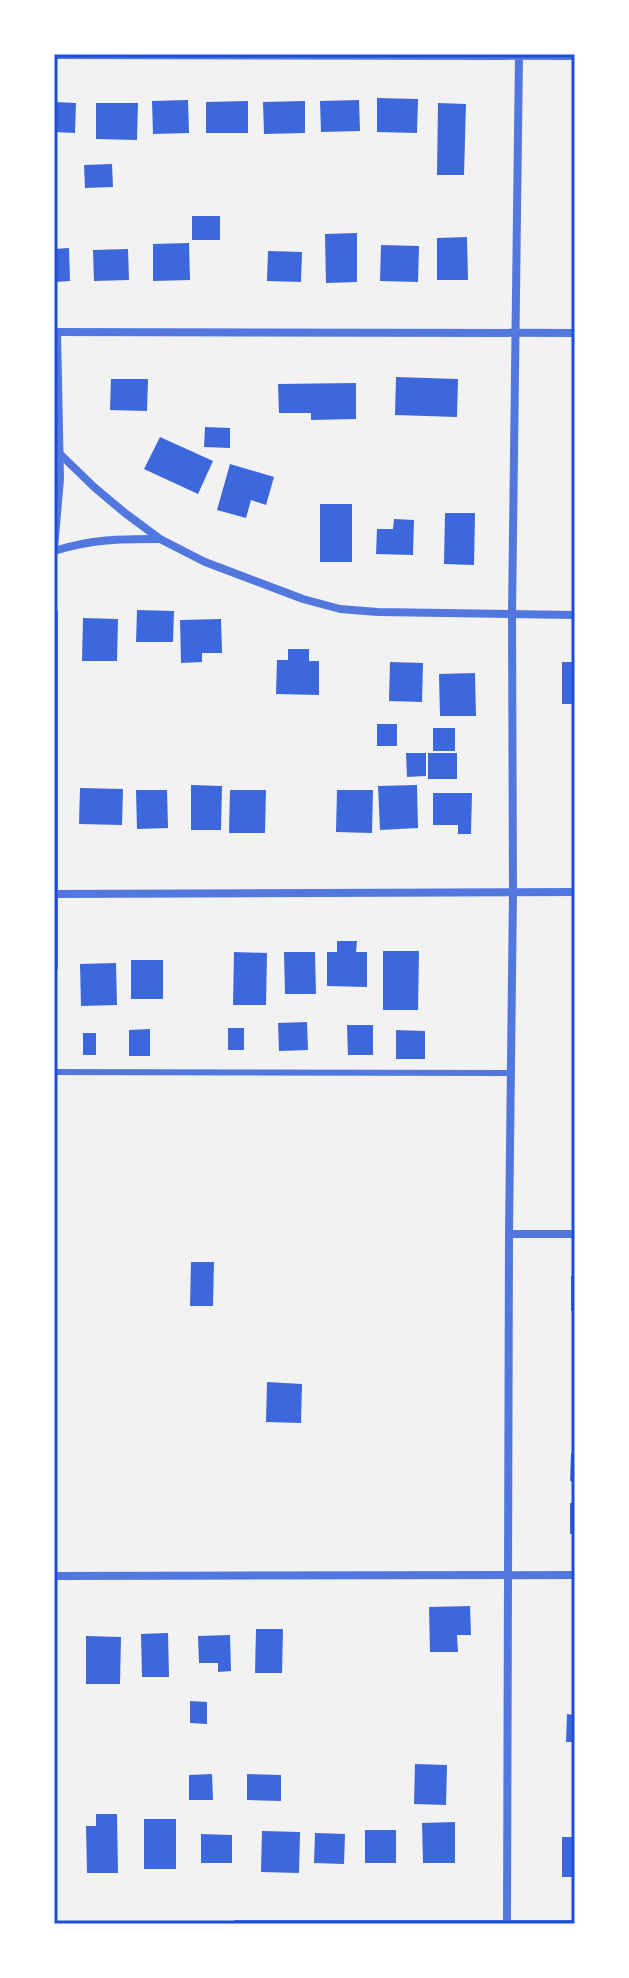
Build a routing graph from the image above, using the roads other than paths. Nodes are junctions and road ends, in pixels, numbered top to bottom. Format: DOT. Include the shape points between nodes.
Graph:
graph roads {
  1 [pos="54,55"];
  2 [pos="519,55"];
  3 [pos="575,56"];
  4 [pos="56,332"];
  5 [pos="515,333"];
  6 [pos="575,333"];
  7 [pos="54,444"];
  8 [pos="60,454"];
  9 [pos="160,539"];
  10 [pos="54,550"];
  11 [pos="54,613"];
  12 [pos="512,615"];
  13 [pos="575,615"];
  14 [pos="513,892"];
  15 [pos="575,892"];
  16 [pos="54,894"];
  17 [pos="54,967"];
  18 [pos="54,1072"];
  19 [pos="510,1073"];
  20 [pos="509,1234"];
  21 [pos="575,1234"];
  22 [pos="509,1574"];
  23 [pos="575,1575"];
  24 [pos="54,1576"];
  25 [pos="236,1924"];
  26 [pos="507,1924"];
  27 [pos="575,1924"];
  1 -- 2 [label="street"];
  2 -- 3 [label="street"];
  2 -- 5 [label="street"];
  4 -- 5 [label="street"];
  4 -- 8 [label="street"];
  5 -- 6 [label="street"];
  5 -- 12 [label="street"];
  7 -- 8 [label="street"];
  8 -- 9 [label="street"];
  8 -- 10 [label="street"];
  9 -- 10 [label="street" via="92,541"];
  9 -- 12 [label="street" via="250,580 340,609"];
  11 -- 16 [label="street"];
  12 -- 13 [label="street"];
  12 -- 14 [label="street"];
  14 -- 15 [label="street"];
  14 -- 16 [label="street"];
  14 -- 19 [label="street"];
  16 -- 17 [label="street"];
  18 -- 19 [label="lane"];
  19 -- 20 [label="street"];
  20 -- 21 [label="street"];
  20 -- 22 [label="street"];
  22 -- 23 [label="street"];
  22 -- 24 [label="street"];
  22 -- 26 [label="street"];
  25 -- 26 [label="street"];
  26 -- 27 [label="street"];
}
